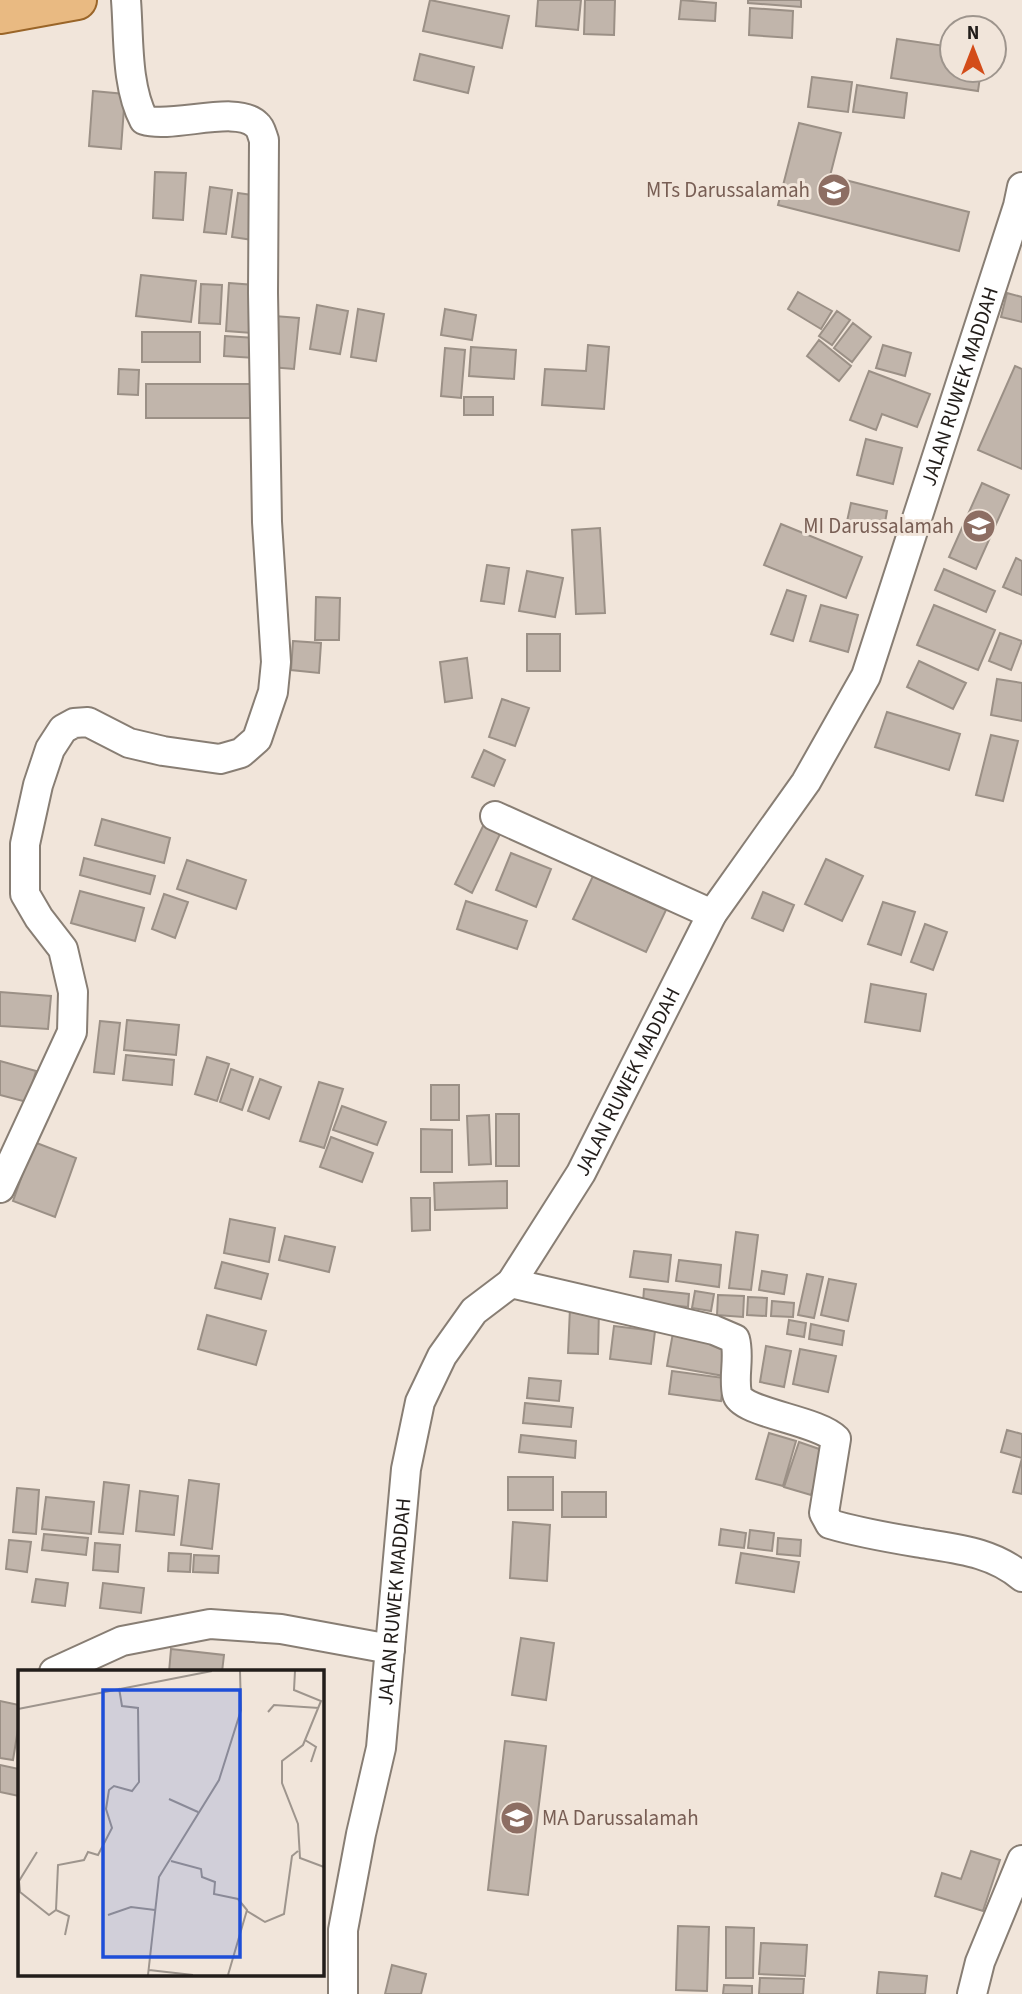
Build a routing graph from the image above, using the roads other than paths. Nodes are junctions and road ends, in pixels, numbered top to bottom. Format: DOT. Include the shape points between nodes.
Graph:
graph roads {
  1 [pos="77,0"];
  2 [pos="126,0"];
  3 [pos="0,14"];
  4 [pos="1022,187"];
  5 [pos="495,816"];
  6 [pos="712,914"];
  7 [pos="0,1188"];
  8 [pos="511,1283"];
  9 [pos="1022,1577"];
  10 [pos="390,1649"];
  11 [pos="58,1670"];
  12 [pos="1022,1860"];
  13 [pos="343,1994"];
  14 [pos="972,1994"];
  1 -- 3 [label="main road"];
  2 -- 7 [label="street" via="132,82 144,120 157,124 228,116 248,119 258,125 264,140 273,692 257,739 241,754 220,759 163,751 130,743 88,722 63,729 50,749 25,844 25,894 63,949 73,992 72,1032"];
  4 -- 6 [label="street, JALAN RUWEK MADDAH" via="866,676 806,782"];
  5 -- 6 [label="street"];
  6 -- 8 [label="street, JALAN RUWEK MADDAH" via="582,1173"];
  8 -- 9 [label="street" via="714,1330 734,1339 740,1401 830,1432 836,1439 824,1513 831,1524 968,1550 1009,1566"];
  8 -- 10 [label="street, JALAN RUWEK MADDAH" via="474,1311 442,1356 420,1402 406,1469"];
  10 -- 11 [label="street" via="281,1629 210,1624 122,1640"];
  10 -- 13 [label="street, JALAN RUWEK MADDAH" via="382,1748 343,1930"];
  12 -- 14 [label="street" via="980,1962"];
}
